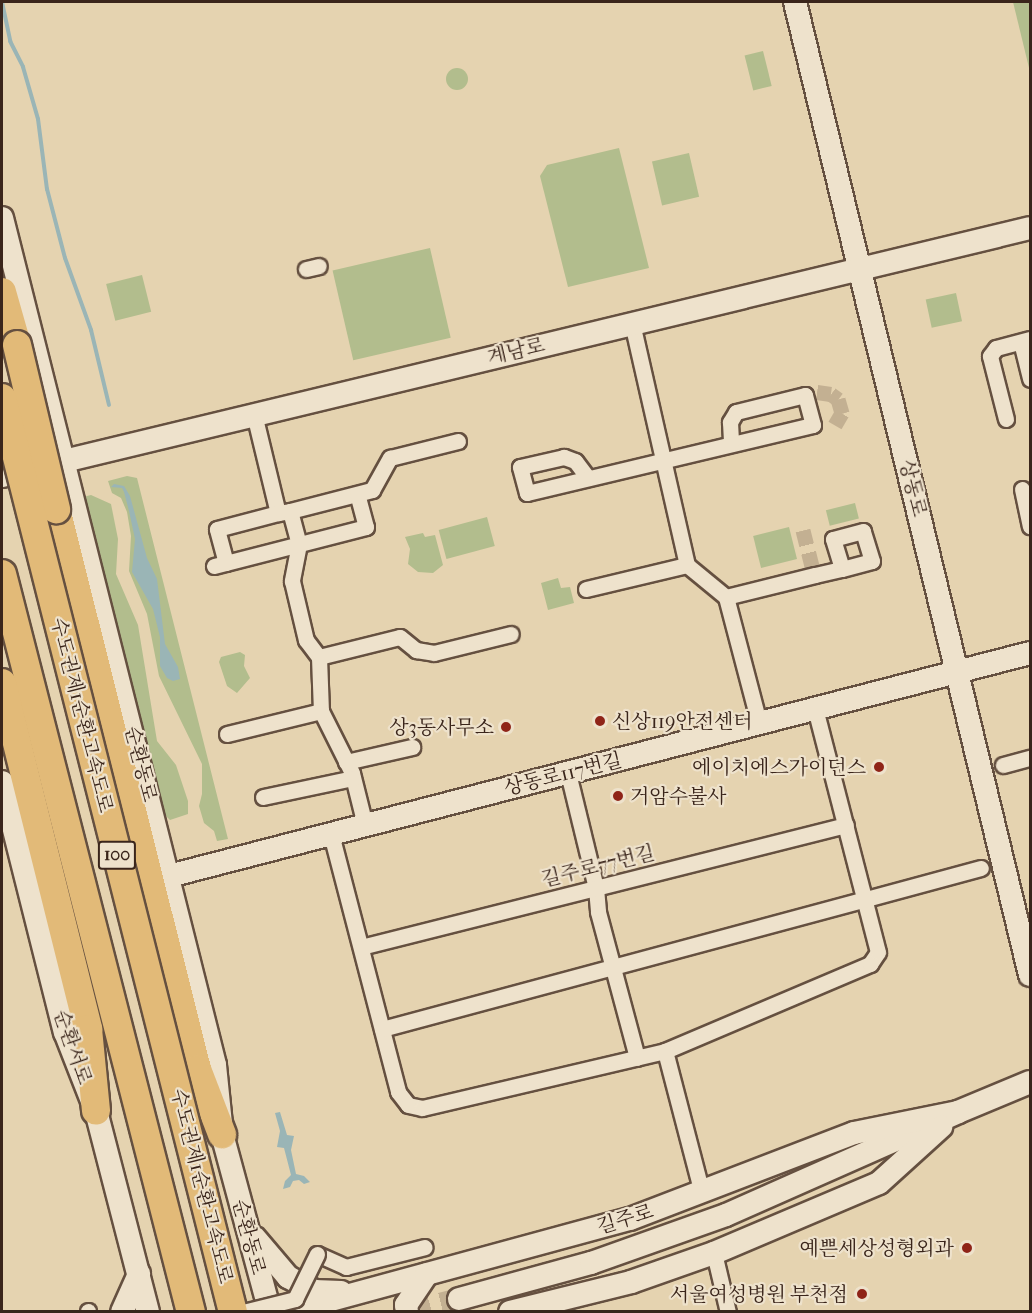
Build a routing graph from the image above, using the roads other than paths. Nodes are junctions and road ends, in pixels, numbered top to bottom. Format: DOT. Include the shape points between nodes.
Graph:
graph roads {
  1 [pos="795,2"];
  2 [pos="2,218"];
  3 [pos="1030,228"];
  4 [pos="860,269"];
  5 [pos="2,292"];
  6 [pos="632,323"];
  7 [pos="1026,340"];
  8 [pos="1030,379"];
  9 [pos="2,398"];
  10 [pos="254,414"];
  11 [pos="1006,419"];
  12 [pos="458,441"];
  13 [pos="731,444"];
  14 [pos="663,459"];
  15 [pos="64,461"];
  16 [pos="2,476"];
  17 [pos="588,478"];
  18 [pos="1022,489"];
  19 [pos="357,494"];
  20 [pos="284,512"];
  21 [pos="1030,526"];
  22 [pos="299,544"];
  23 [pos="687,565"];
  24 [pos="842,569"];
  25 [pos="2,573"];
  26 [pos="586,590"];
  27 [pos="726,597"];
  28 [pos="511,634"];
  29 [pos="1030,653"];
  30 [pos="319,657"];
  31 [pos="957,672"];
  32 [pos="2,683"];
  33 [pos="815,709"];
  34 [pos="321,711"];
  35 [pos="759,723"];
  36 [pos="227,734"];
  37 [pos="412,747"];
  38 [pos="1030,758"];
  39 [pos="346,762"];
  40 [pos="1003,765"];
  41 [pos="568,773"];
  42 [pos="353,778"];
  43 [pos="2,782"];
  44 [pos="262,797"];
  45 [pos="365,825"];
  46 [pos="846,825"];
  47 [pos="331,834"];
  48 [pos="981,868"];
  49 [pos="169,876"];
  50 [pos="596,888"];
  51 [pos="865,901"];
  52 [pos="361,947"];
  53 [pos="613,968"];
  54 [pos="1030,975"];
  55 [pos="382,1029"];
  56 [pos="665,1051"];
  57 [pos="637,1058"];
  58 [pos="1030,1082"];
  59 [pos="96,1111"];
  60 [pos="958,1112"];
  61 [pos="222,1134"];
  62 [pos="702,1193"];
  63 [pos="247,1227"];
  64 [pos="425,1247"];
  65 [pos="714,1253"];
  66 [pos="139,1274"];
  67 [pos="427,1274"];
  68 [pos="360,1292"];
  69 [pos="459,1299"];
  70 [pos="294,1307"];
  71 [pos="122,1311"];
  72 [pos="148,1311"];
  73 [pos="191,1311"];
  74 [pos="233,1311"];
  75 [pos="243,1311"];
  76 [pos="270,1311"];
  77 [pos="407,1311"];
  78 [pos="510,1311"];
  79 [pos="728,1311"];
  1 -- 4 [label="street, 상동로"];
  2 -- 15 [label="street, 순환동로"];
  3 -- 4 [label="street, 계남로"];
  4 -- 6 [label="street, 계남로"];
  4 -- 31 [label="street, 상동로"];
  5 -- 61 [label="highway, bridge" via="197,1069"];
  6 -- 10 [label="street, 계남로"];
  6 -- 14 [label="street"];
  7 -- 8 [label="street"];
  7 -- 11 [label="street" via="996,348 990,356"];
  9 -- 74 [label="highway, 수도권제1순환고속도로 / 100, bridge"];
  10 -- 15 [label="street, 계남로"];
  10 -- 20 [label="street"];
  12 -- 19 [label="street" via="390,458 372,490"];
  13 -- 13 [label="street" via="813,425 811,394 736,411 730,422"];
  13 -- 14 [label="street"];
  14 -- 17 [label="street"];
  14 -- 23 [label="street"];
  15 -- 16 [label="street, 계남로"];
  15 -- 49 [label="street, 순환동로"];
  18 -- 21 [label="street"];
  19 -- 20 [label="street"];
  19 -- 22 [label="street" via="366,527"];
  20 -- 22 [label="street"];
  20 -- 22 [label="street" via="217,529 220,564"];
  22 -- 30 [label="street" via="292,581 306,640"];
  23 -- 26 [label="street"];
  23 -- 27 [label="street"];
  24 -- 27 [label="street" via="814,571"];
  25 -- 73 [label="highway, 100"];
  27 -- 35 [label="street"];
  28 -- 30 [label="street" via="434,653 417,650 400,637"];
  29 -- 31 [label="street, 상동로117번길"];
  30 -- 34 [label="street"];
  31 -- 33 [label="street, 상동로117번길"];
  31 -- 54 [label="street, 상동로"];
  32 -- 59 [label="highway" via="88,1029"];
  33 -- 35 [label="street, 상동로117번길"];
  33 -- 46 [label="street"];
  34 -- 36 [label="street"];
  34 -- 39 [label="street"];
  35 -- 41 [label="street, 상동로117번길"];
  37 -- 39 [label="street"];
  38 -- 40 [label="street"];
  39 -- 42 [label="street"];
  41 -- 45 [label="street, 상동로117번길"];
  41 -- 50 [label="street"];
  42 -- 44 [label="street"];
  42 -- 45 [label="street"];
  43 -- 59 [label="street, 순환서로" via="65,1032"];
  45 -- 47 [label="street, 상동로117번길"];
  46 -- 50 [label="street, 길주로77번길"];
  46 -- 51 [label="street"];
  47 -- 49 [label="street, 상동로117번길"];
  47 -- 52 [label="street"];
  48 -- 51 [label="street"];
  49 -- 61 [label="street, 순환동로" via="215,1065"];
  50 -- 52 [label="street, 길주로77번길"];
  50 -- 53 [label="street" via="598,912"];
  51 -- 53 [label="street"];
  51 -- 56 [label="street" via="878,952 870,964"];
  52 -- 55 [label="street"];
  53 -- 55 [label="street"];
  53 -- 57 [label="street"];
  55 -- 57 [label="street" via="398,1092 408,1105 422,1108"];
  56 -- 57 [label="street"];
  56 -- 62 [label="street"];
  58 -- 60 [label="street, 길주로"];
  59 -- 66 [label="street, 순환서로"];
  60 -- 62 [label="street, 길주로" via="854,1133"];
  60 -- 65 [label="street, 길주로" via="879,1183"];
  60 -- 69 [label="street, 길주로" via="726,1215 591,1263"];
  61 -- 63 [label="street, 순환동로"];
  62 -- 67 [label="street, 길주로" via="630,1219"];
  63 -- 68 [label="street" via="288,1277 314,1291"];
  63 -- 76 [label="street, 순환동로"];
  64 -- 70 [label="street, bridge" via="346,1267 317,1254"];
  65 -- 78 [label="street, 길주로" via="631,1282"];
  65 -- 79 [label="street"];
  66 -- 71 [label="street"];
  66 -- 72 [label="street, 순환서로"];
  67 -- 68 [label="street, 길주로"];
  67 -- 77 [label="street" via="406,1305"];
  68 -- 70 [label="street, 길주로"];
  70 -- 75 [label="street, bridge"];
}
